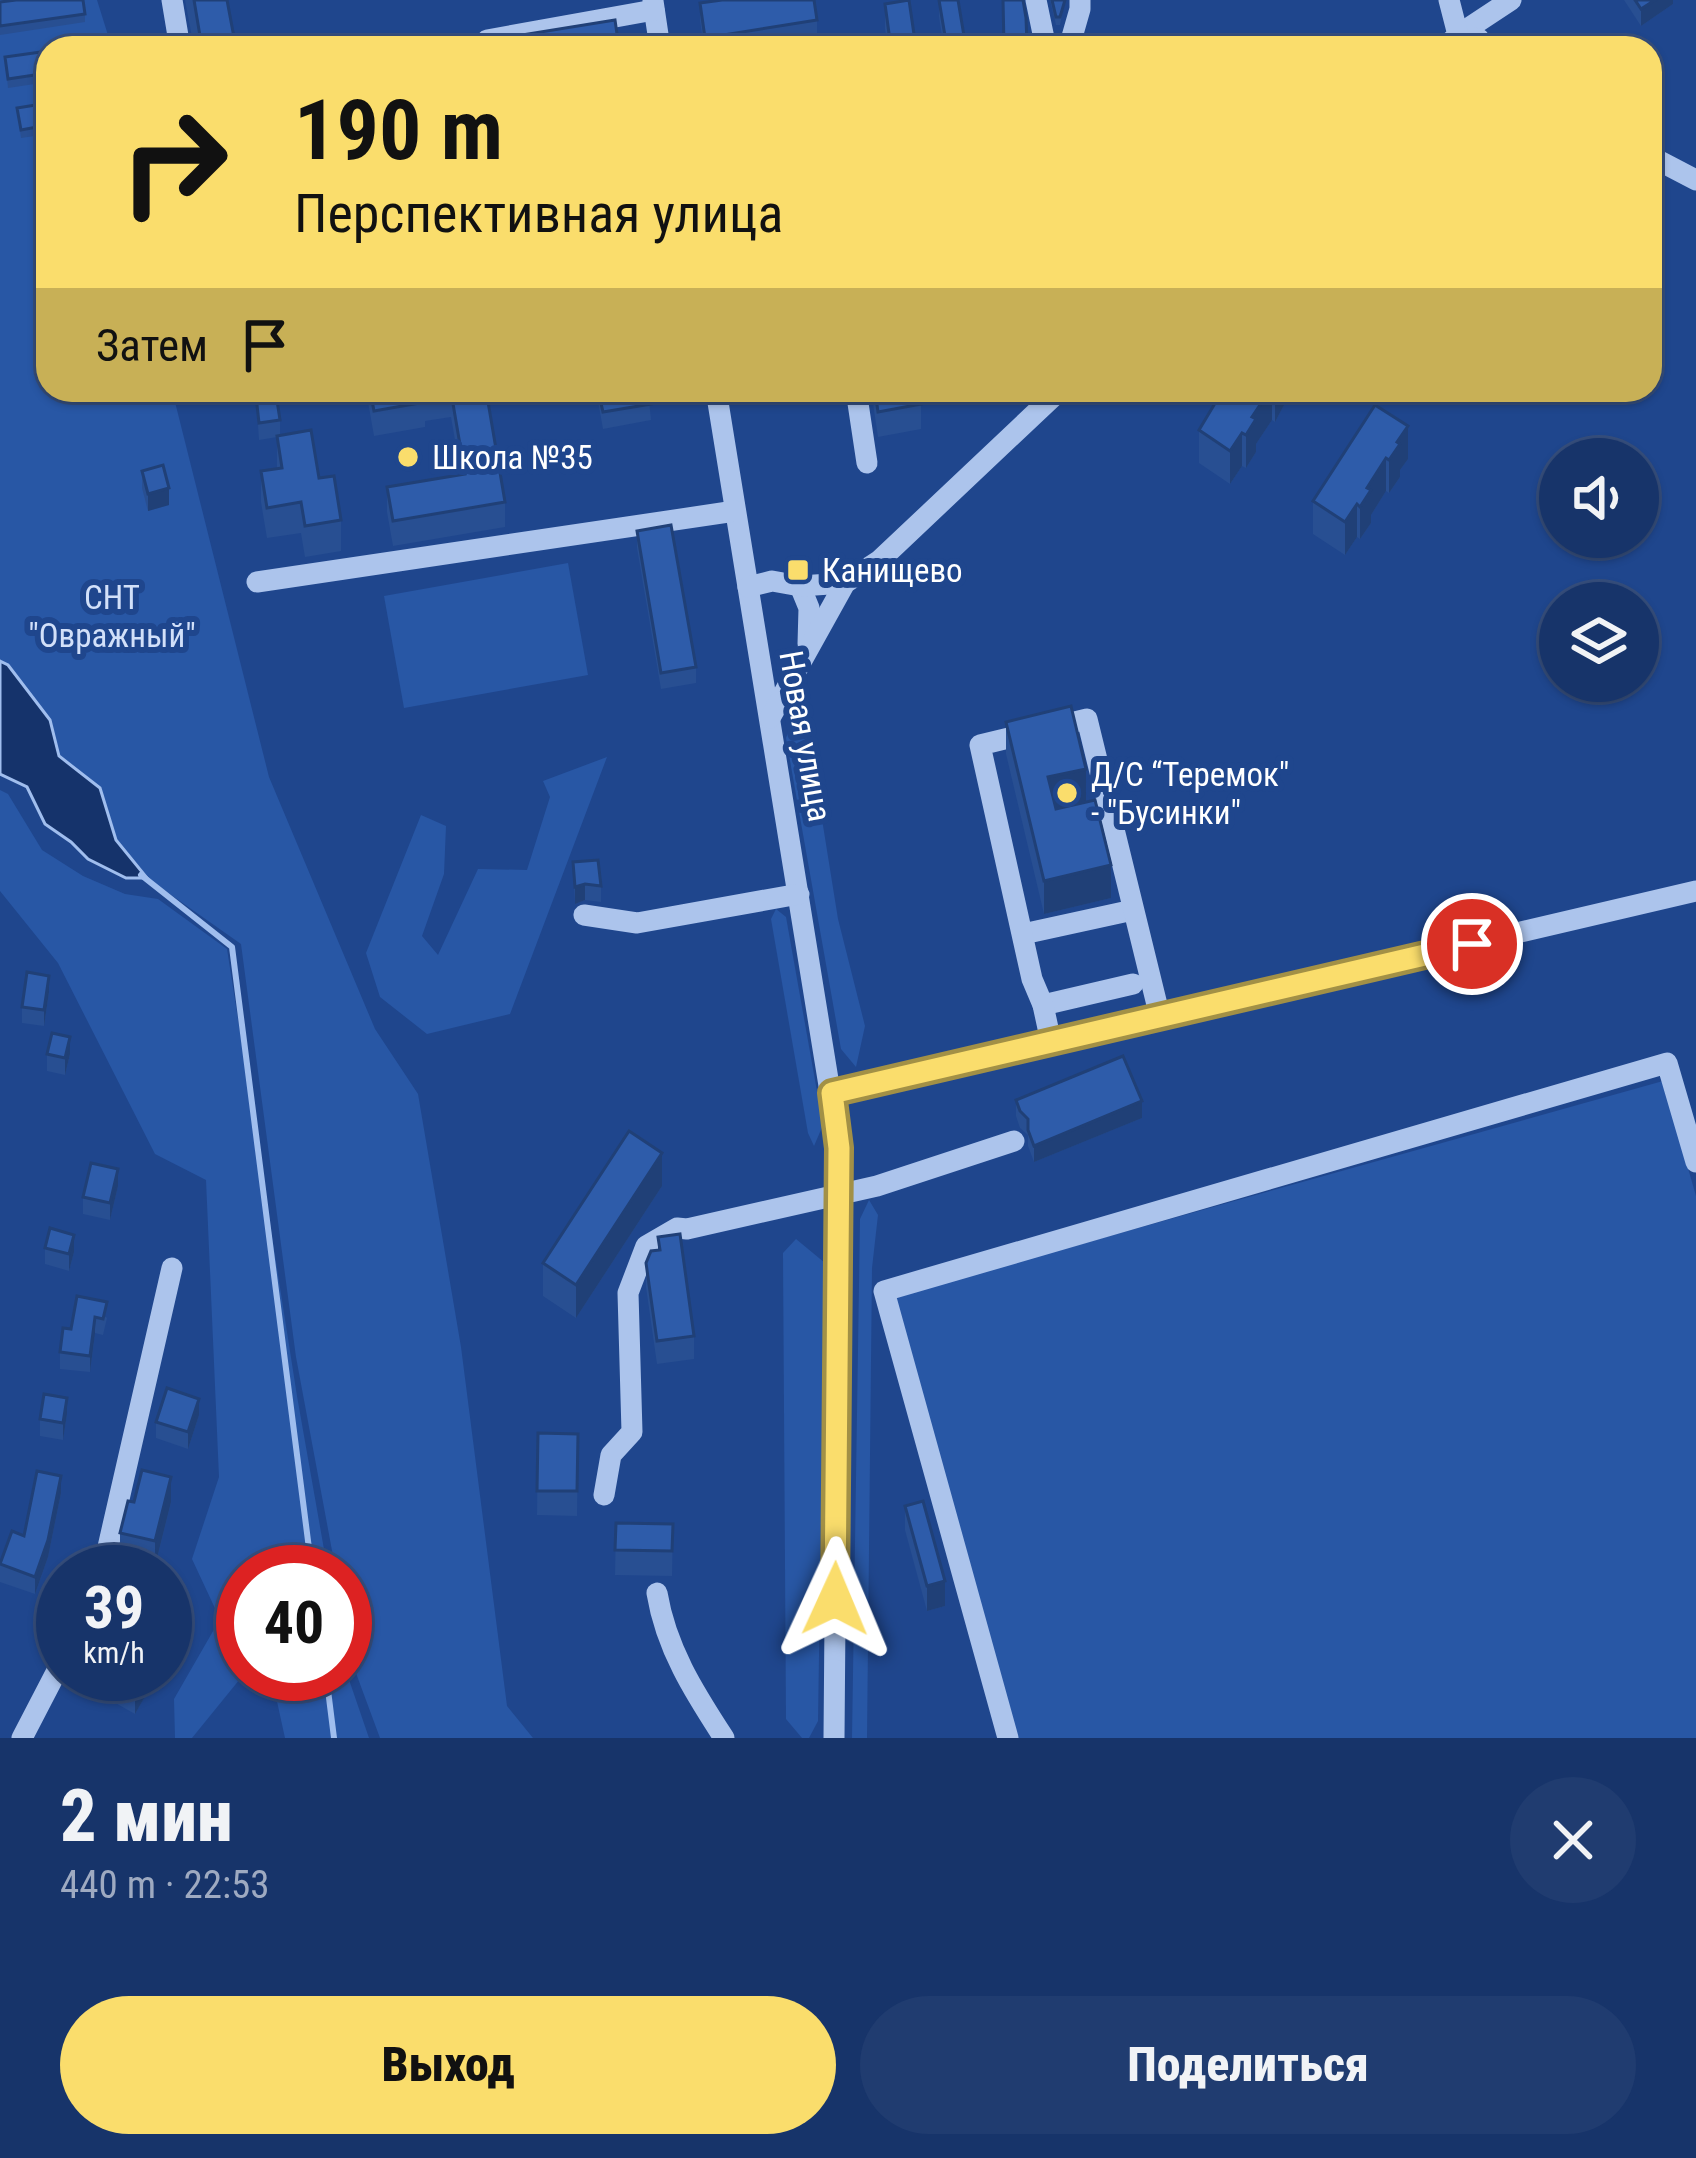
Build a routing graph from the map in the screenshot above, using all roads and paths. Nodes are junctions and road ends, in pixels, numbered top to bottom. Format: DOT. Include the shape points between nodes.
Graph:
graph roads {
  1 [pos="172,0"];
  2 [pos="1036,0"];
  3 [pos="1079,0"];
  4 [pos="1450,0"];
  5 [pos="1511,0"];
  6 [pos="653,5"];
  7 [pos="178,36"];
  8 [pos="506,36"];
  9 [pos="658,36"];
  10 [pos="1044,36"];
  11 [pos="1072,36"];
  12 [pos="1451,36"];
  13 [pos="1460,36"];
  14 [pos="1662,162"];
  15 [pos="1696,180"];
  16 [pos="718,402"];
  17 [pos="858,402"];
  18 [pos="1047,402"];
  19 [pos="867,463"];
  20 [pos="735,511"];
  21 [pos="257,582"];
  22 [pos="845,583"];
  23 [pos="800,586"];
  24 [pos="748,587"];
  25 [pos="807,649"];
  26 [pos="770,718"];
  27 [pos="1696,891"];
  28 [pos="799,894"];
  29 [pos="1133,910"];
  30 [pos="584,915"];
  31 [pos="1023,934"];
  32 [pos="1133,984"];
  33 [pos="1042,1005"];
  34 [pos="1160,1017"];
  35 [pos="1051,1042"];
  36 [pos="832,1093"];
  37 [pos="1014,1141"];
  38 [pos="1696,1162"];
  39 [pos="838,1196"];
  40 [pos="172,1268"];
  41 [pos="604,1495"];
  42 [pos="108,1545"];
  43 [pos="657,1593"];
  44 [pos="41,1701"];
  45 [pos="22,1738"];
  46 [pos="724,1738"];
  47 [pos="834,1738"];
  48 [pos="1009,1738"];
  1 -- 7 [label="street"];
  2 -- 10 [label="street"];
  3 -- 11 [label="street"];
  4 -- 12 [label="street"];
  5 -- 13 [label="street"];
  6 -- 8 [label="street"];
  6 -- 9 [label="street"];
  14 -- 15 [label="street"];
  16 -- 20 [label="street, Новая улица"];
  17 -- 19 [label="street"];
  18 -- 22 [label="street" via="880,560"];
  20 -- 21 [label="street"];
  20 -- 24 [label="street, Новая улица"];
  22 -- 23 [label="street"];
  22 -- 25 [label="street"];
  23 -- 24 [label="street" via="772,580"];
  23 -- 25 [label="street" via="809,608"];
  24 -- 26 [label="street, Новая улица"];
  25 -- 26 [label="street"];
  26 -- 28 [label="street, Новая улица"];
  27 -- 34 [label="street"];
  28 -- 30 [label="street" via="637,923"];
  28 -- 36 [label="street, Новая улица"];
  29 -- 31 [label="street"];
  29 -- 31 [label="street" via="1087,719 980,745"];
  29 -- 34 [label="street"];
  31 -- 33 [label="street"];
  32 -- 33 [label="street"];
  33 -- 35 [label="street"];
  34 -- 35 [label="street"];
  35 -- 36 [label="street"];
  36 -- 39 [label="street, Новая улица"];
  37 -- 39 [label="street"];
  38 -- 48 [label="street" via="1667,1064 884,1291"];
  39 -- 41 [label="street" via="677,1228 646,1246 628,1293 632,1432 611,1455"];
  39 -- 47 [label="street, Новая улица"];
  40 -- 42 [label="street"];
  43 -- 46 [label="street" via="687,1681"];
  44 -- 45 [label="street"];
}
